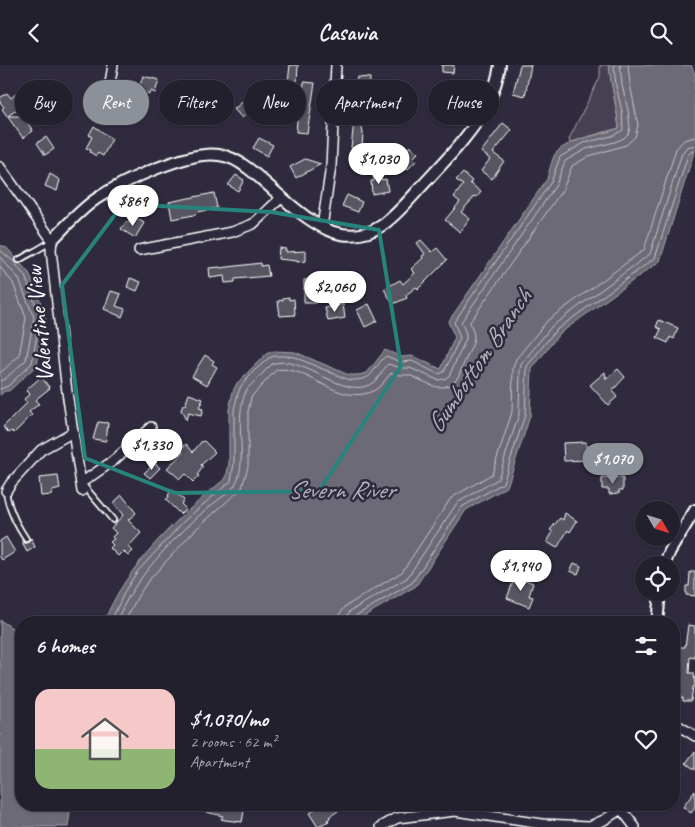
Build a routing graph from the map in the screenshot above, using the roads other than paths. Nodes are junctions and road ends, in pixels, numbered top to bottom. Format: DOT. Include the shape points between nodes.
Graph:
graph roads {
  1 [pos="113,65"];
  2 [pos="336,65"];
  3 [pos="500,65"];
  4 [pos="110,80"];
  5 [pos="0,167"];
  6 [pos="282,197"];
  7 [pos="322,227"];
  8 [pos="52,240"];
  9 [pos="139,250"];
  10 [pos="19,260"];
  11 [pos="151,427"];
  12 [pos="73,432"];
  13 [pos="82,487"];
  14 [pos="6,491"];
  15 [pos="695,509"];
  16 [pos="112,520"];
  17 [pos="26,539"];
  18 [pos="668,556"];
  19 [pos="659,601"];
  20 [pos="658,616"];
  21 [pos="680,727"];
  22 [pos="695,736"];
  23 [pos="616,811"];
  24 [pos="625,811"];
  25 [pos="382,827"];
  26 [pos="590,827"];
  27 [pos="635,827"];
  1 -- 4 [label="street"];
  2 -- 7 [label="street" via="331,166"];
  3 -- 7 [label="street" via="489,101 477,122 393,216 373,230 354,235"];
  5 -- 8 [label="street, Valentine View"];
  6 -- 7 [label="street"];
  6 -- 8 [label="street" via="231,158 208,154 192,156 152,170 96,199"];
  6 -- 9 [label="street" via="253,224 232,232"];
  8 -- 10 [label="lane"];
  8 -- 12 [label="street, Valentine View"];
  11 -- 13 [label="street"];
  12 -- 13 [label="street, Valentine View"];
  12 -- 14 [label="street" via="41,450"];
  13 -- 16 [label="lane"];
  14 -- 17 [label="lane" via="7,503"];
  15 -- 18 [label="street"];
  19 -- 20 [label="street"];
  21 -- 22 [label="street"];
  23 -- 26 [label="street"];
  24 -- 27 [label="street"];
  25 -- 26 [label="street" via="397,818 455,811 542,824"];
}
